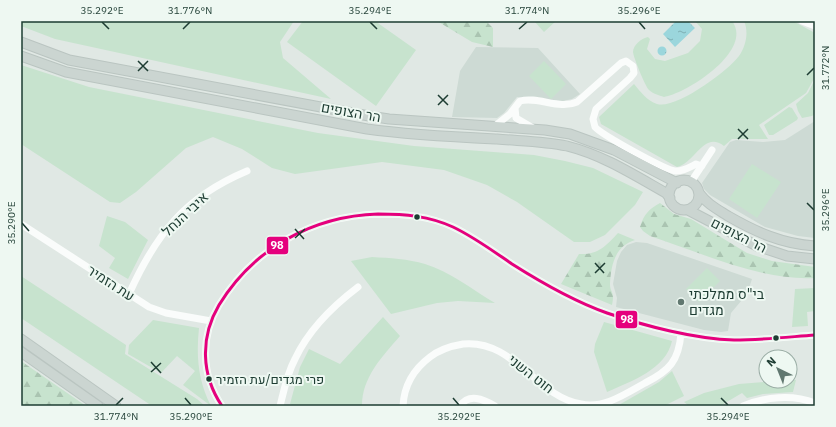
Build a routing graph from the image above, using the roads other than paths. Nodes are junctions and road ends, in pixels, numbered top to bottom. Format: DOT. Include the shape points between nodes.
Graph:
graph roads {
  1 [pos="802,21"];
  2 [pos="815,26"];
  3 [pos="21,42"];
  4 [pos="21,56"];
  5 [pos="515,108"];
  6 [pos="495,126"];
  7 [pos="535,129"];
  8 [pos="712,150"];
  9 [pos="702,166"];
  10 [pos="247,171"];
  11 [pos="691,182"];
  12 [pos="677,183"];
  13 [pos="699,193"];
  14 [pos="670,198"];
  15 [pos="688,210"];
  16 [pos="21,224"];
  17 [pos="815,246"];
  18 [pos="815,259"];
  19 [pos="358,287"];
  20 [pos="129,294"];
  21 [pos="211,321"];
  22 [pos="681,333"];
  23 [pos="815,336"];
  24 [pos="21,339"];
  25 [pos="21,352"];
  26 [pos="815,403"];
  27 [pos="591,405"];
  28 [pos="98,406"];
  29 [pos="116,406"];
  30 [pos="222,406"];
  31 [pos="280,406"];
  32 [pos="403,406"];
  33 [pos="460,406"];
  34 [pos="495,406"];
  35 [pos="743,406"];
  1 -- 2 [label="street"];
  3 -- 6 [label="main road, הר הצופים" via="69,60 369,116"];
  4 -- 14 [label="main road, הר הצופים" via="66,72 367,129 567,146 625,169 666,193"];
  5 -- 6 [label="street" via="506,119"];
  5 -- 7 [label="street" via="516,118"];
  5 -- 9 [label="street" via="524,100 574,104 620,63 626,61 633,66 634,73 596,109 593,119 595,127 674,171 687,169 696,164"];
  6 -- 7 [label="main road, הר הצופים"];
  7 -- 12 [label="main road, הר הצופים" via="570,134 600,144"];
  8 -- 9 [label="street"];
  9 -- 11 [label="street"];
  10 -- 20 [label="street, איבי הנחל" via="219,184 175,219 152,250"];
  11 -- 12 [label="main road"];
  11 -- 13 [label="main road"];
  12 -- 14 [label="main road" via="671,188"];
  13 -- 15 [label="main road" via="697,203"];
  13 -- 17 [label="main road, הר הצופים" via="710,205 751,229 776,239"];
  14 -- 15 [label="main road" via="671,203 678,209"];
  15 -- 18 [label="main road, הר הצופים" via="757,246 788,256"];
  16 -- 20 [label="street, עת הזמיר"];
  19 -- 31 [label="street" via="327,315 302,345 289,372"];
  20 -- 21 [label="street, עת הזמיר" via="166,313"];
  21 -- 22 [label="street" via="220,303 246,272 295,233 340,218 400,214 435,220 464,233 549,287 582,303 609,314"];
  21 -- 30 [label="street" via="205,341 206,367 211,386"];
  22 -- 23 [label="street" via="736,340"];
  22 -- 27 [label="street, חוט השני" via="677,356 666,371 614,400"];
  24 -- 29 [label="main road"];
  25 -- 28 [label="main road"];
  26 -- 35 [label="street" via="782,398 766,399"];
  27 -- 32 [label="street, חוט השני" via="560,397 514,360 494,348 469,344 446,348 425,361 409,382"];
  33 -- 34 [label="street" via="468,398 474,398"];
}
